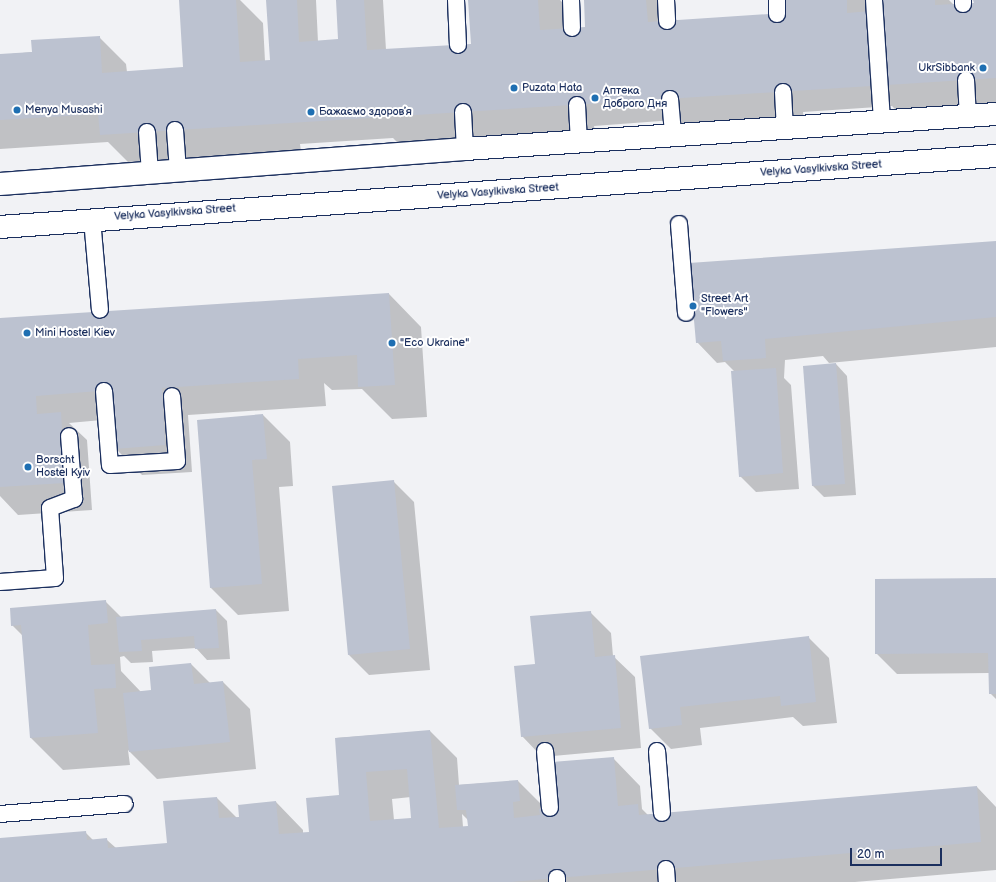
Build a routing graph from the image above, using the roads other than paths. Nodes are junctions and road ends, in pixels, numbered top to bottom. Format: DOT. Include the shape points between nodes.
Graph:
graph roads {
  1 [pos="456,0"];
  2 [pos="571,0"];
  3 [pos="666,0"];
  4 [pos="874,0"];
  5 [pos="667,21"];
  6 [pos="572,28"];
  7 [pos="458,45"];
  8 [pos="966,80"];
  9 [pos="783,92"];
  10 [pos="670,100"];
  11 [pos="577,105"];
  12 [pos="463,112"];
  13 [pos="996,114"];
  14 [pos="968,116"];
  15 [pos="882,122"];
  16 [pos="786,128"];
  17 [pos="176,130"];
  18 [pos="147,132"];
  19 [pos="673,135"];
  20 [pos="579,142"];
  21 [pos="465,149"];
  22 [pos="996,156"];
  23 [pos="178,171"];
  24 [pos="150,173"];
  25 [pos="0,184"];
  26 [pos="92,219"];
  27 [pos="679,224"];
  28 [pos="0,227"];
  29 [pos="100,310"];
  30 [pos="686,313"];
  31 [pos="104,391"];
  32 [pos="172,396"];
  33 [pos="69,436"];
  34 [pos="0,582"];
  35 [pos="545,751"];
  36 [pos="657,751"];
  37 [pos="125,804"];
  38 [pos="550,808"];
  39 [pos="662,813"];
  40 [pos="0,814"];
  1 -- 7 [label="lane"];
  2 -- 6 [label="lane"];
  3 -- 5 [label="lane"];
  4 -- 15 [label="lane"];
  8 -- 14 [label="lane"];
  9 -- 16 [label="lane"];
  10 -- 19 [label="lane"];
  11 -- 20 [label="lane"];
  12 -- 21 [label="lane"];
  13 -- 14 [label="main road"];
  14 -- 15 [label="main road"];
  15 -- 16 [label="main road"];
  16 -- 19 [label="main road"];
  17 -- 23 [label="lane"];
  18 -- 24 [label="lane"];
  19 -- 20 [label="main road"];
  20 -- 21 [label="main road"];
  21 -- 23 [label="main road"];
  22 -- 26 [label="main road, Velyka Vasylkivska Street"];
  23 -- 24 [label="main road"];
  24 -- 25 [label="main road"];
  26 -- 28 [label="main road, Velyka Vasylkivska Street"];
  26 -- 29 [label="lane"];
  27 -- 30 [label="lane"];
  31 -- 32 [label="lane" via="110,465 177,461"];
  33 -- 34 [label="lane" via="74,499 50,508 55,578"];
  35 -- 38 [label="lane"];
  36 -- 39 [label="lane"];
  37 -- 40 [label="lane"];
}
